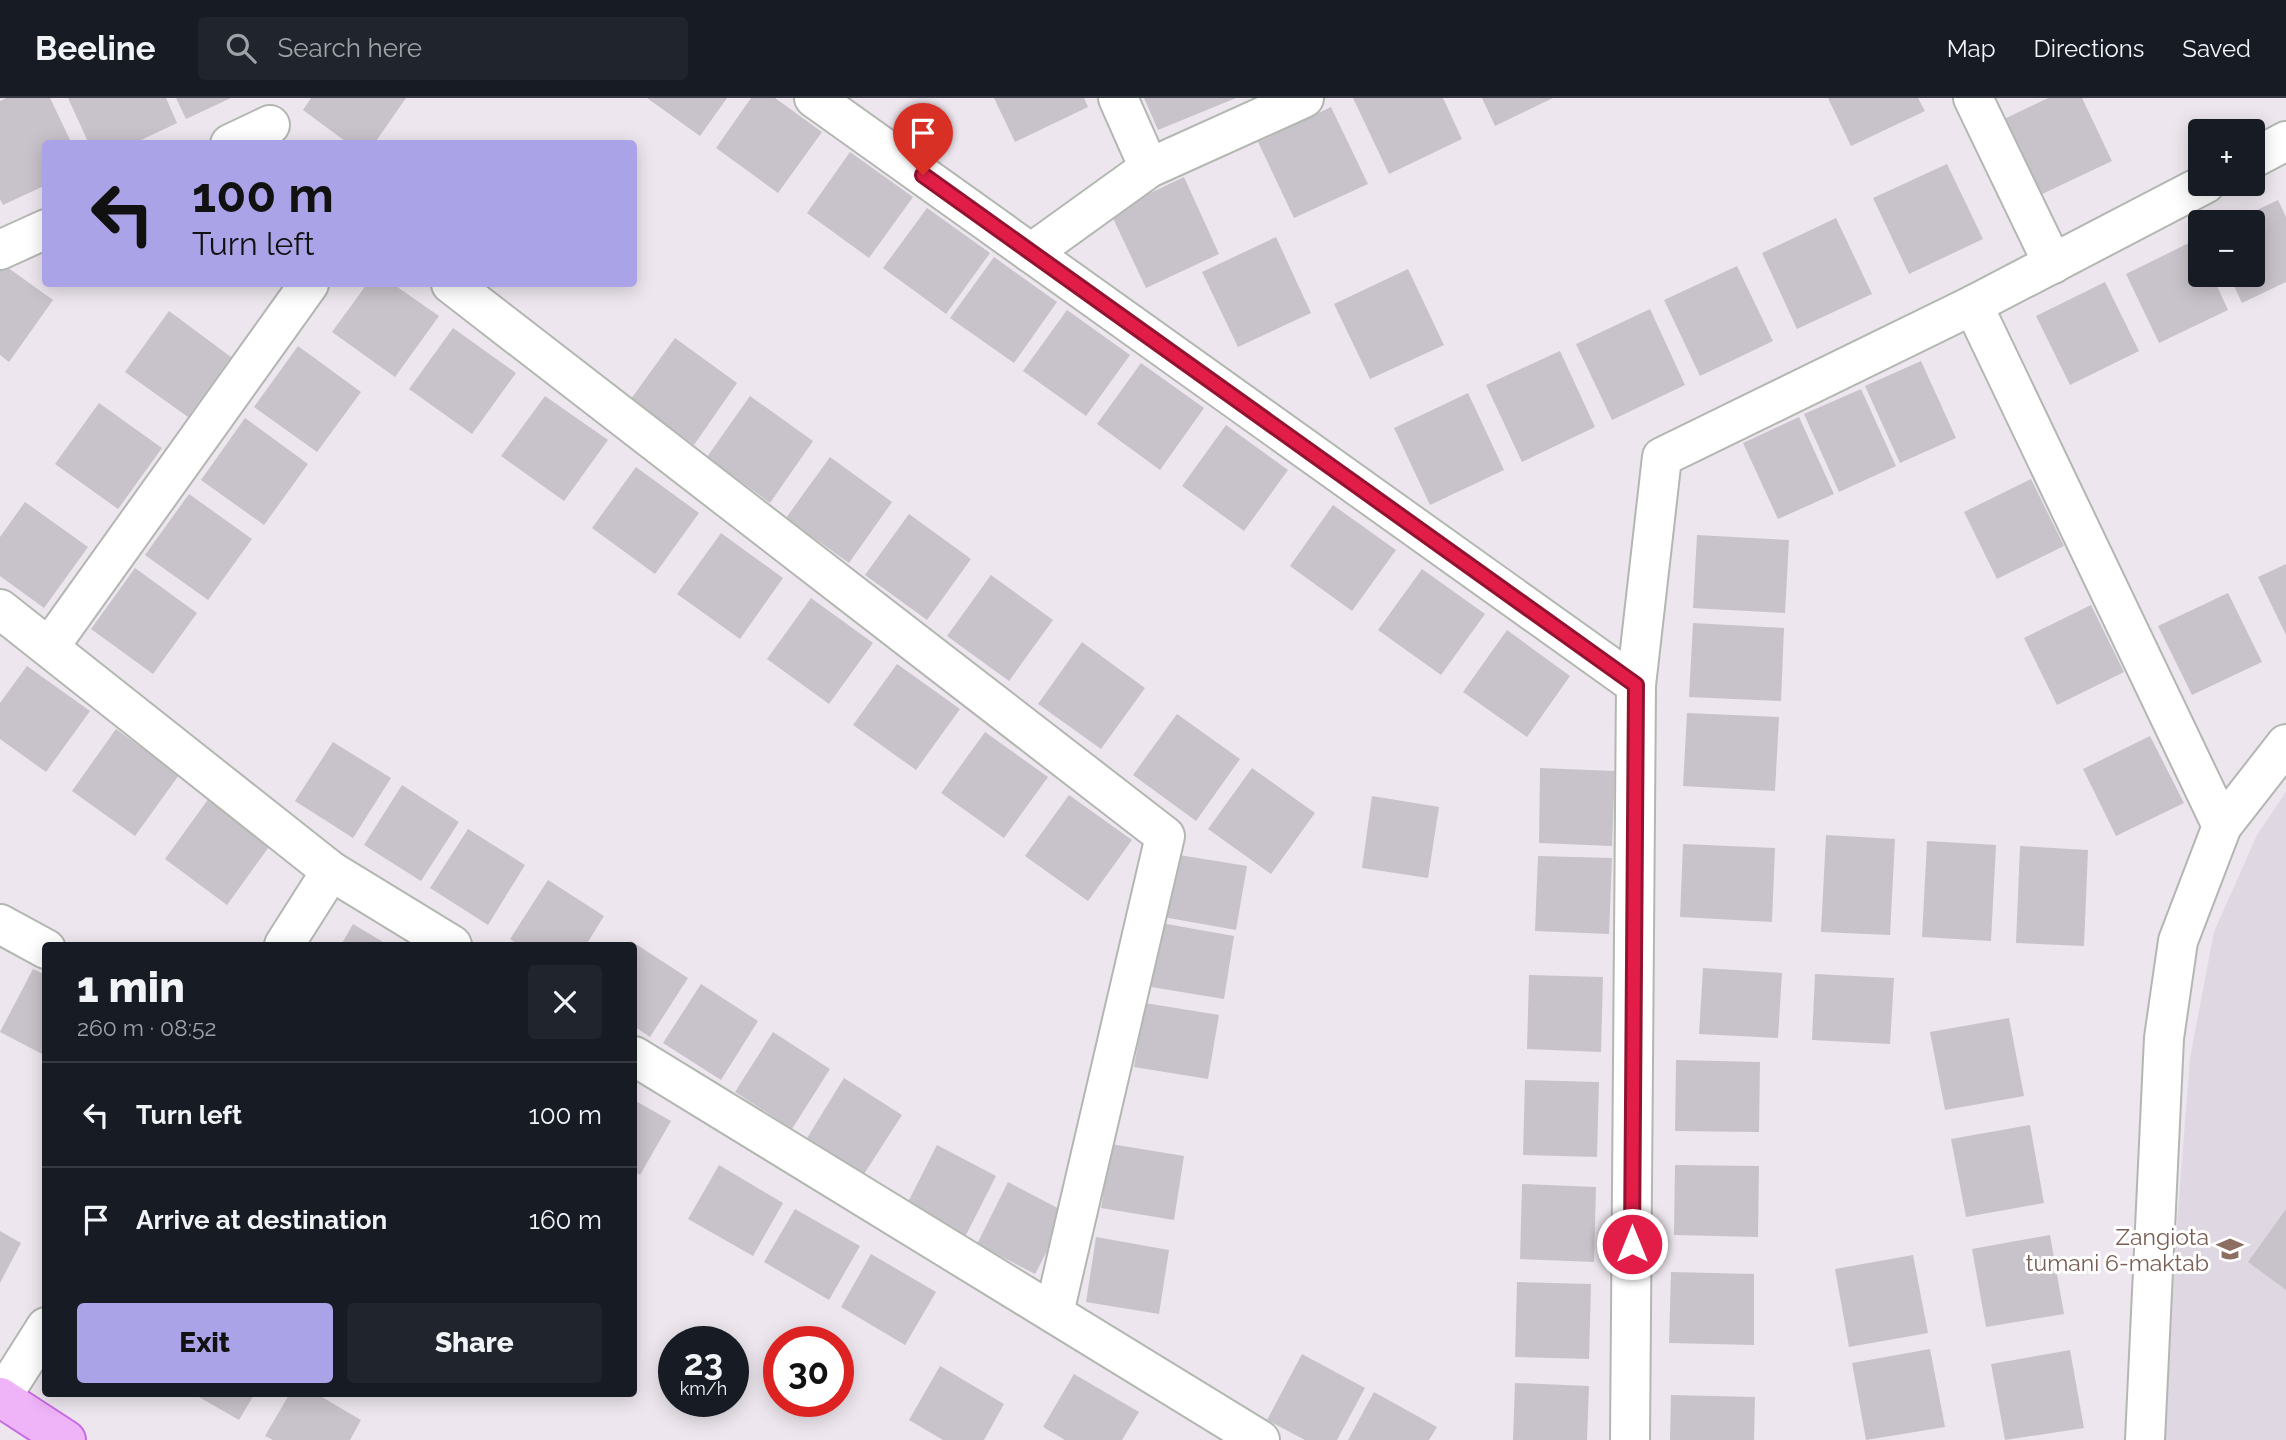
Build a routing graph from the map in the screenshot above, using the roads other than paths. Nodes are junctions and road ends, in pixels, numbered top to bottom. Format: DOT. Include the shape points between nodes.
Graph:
graph roads {
  1 [pos="814,98"];
  2 [pos="1118,98"];
  3 [pos="1304,98"];
  4 [pos="1973,98"];
  5 [pos="278,122"];
  6 [pos="239,140"];
  7 [pos="2286,141"];
  8 [pos="2265,152"];
  9 [pos="1149,168"];
  10 [pos="2188,193"];
  11 [pos="42,231"];
  12 [pos="0,250"];
  13 [pos="1031,253"];
  14 [pos="2053,264"];
  15 [pos="307,287"];
  16 [pos="455,287"];
  17 [pos="1973,305"];
  18 [pos="0,608"];
  19 [pos="50,646"];
  20 [pos="1636,685"];
  21 [pos="2286,744"];
  22 [pos="2222,825"];
  23 [pos="331,871"];
  24 [pos="0,924"];
  25 [pos="286,942"];
  26 [pos="447,942"];
  27 [pos="42,947"];
  28 [pos="637,1058"];
  29 [pos="1054,1313"];
  30 [pos="42,1333"];
  31 [pos="1,1398"];
  32 [pos="66,1440"];
  33 [pos="1260,1440"];
  34 [pos="1630,1440"];
  35 [pos="2146,1440"];
  1 -- 13 [label="street"];
  2 -- 9 [label="street"];
  3 -- 9 [label="street"];
  4 -- 14 [label="street"];
  5 -- 6 [label="street"];
  7 -- 8 [label="street"];
  9 -- 13 [label="street"];
  10 -- 14 [label="street"];
  11 -- 12 [label="street"];
  13 -- 20 [label="street"];
  14 -- 17 [label="street"];
  15 -- 19 [label="street"];
  16 -- 29 [label="street" via="1165,836"];
  17 -- 20 [label="street" via="1662,457"];
  17 -- 22 [label="street"];
  18 -- 19 [label="street"];
  19 -- 23 [label="street"];
  20 -- 34 [label="street"];
  21 -- 22 [label="street"];
  22 -- 35 [label="street" via="2178,941 2164,1038"];
  23 -- 25 [label="street"];
  23 -- 26 [label="street"];
  24 -- 27 [label="street"];
  28 -- 29 [label="street"];
  29 -- 33 [label="street"];
  30 -- 31 [label="street"];
  31 -- 32 [label="main road"];
}
